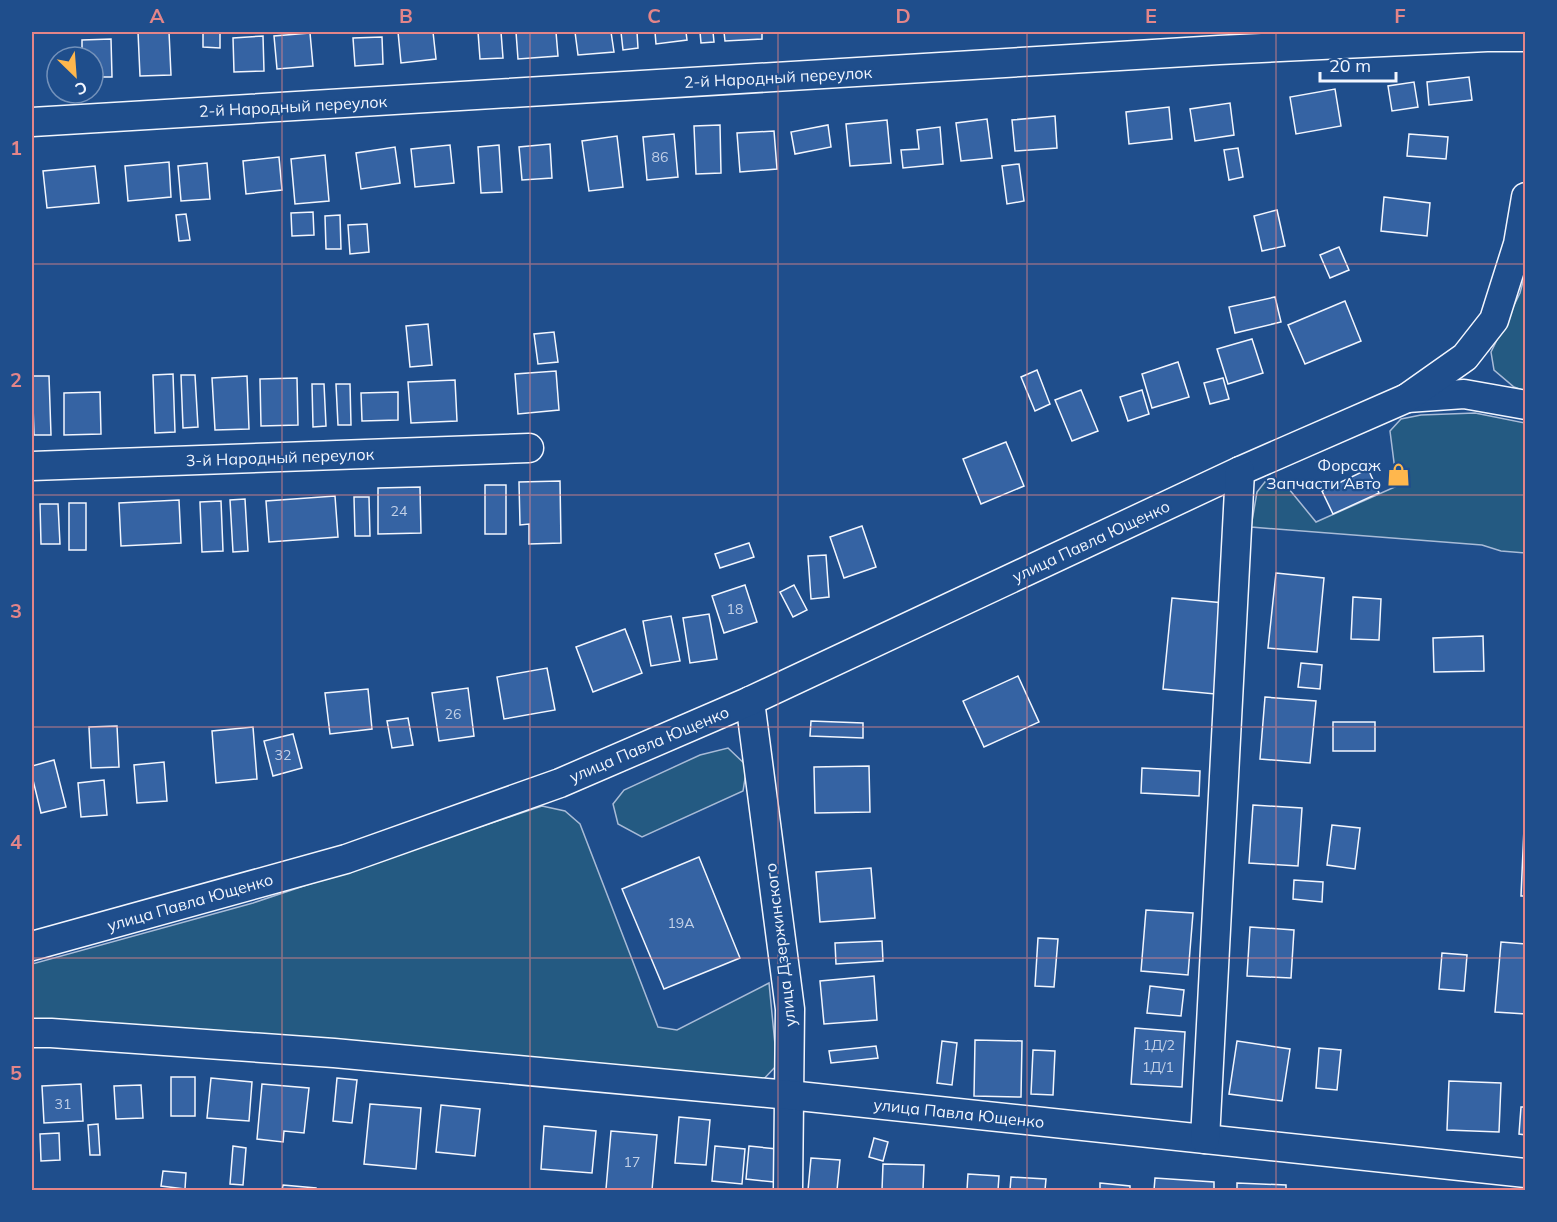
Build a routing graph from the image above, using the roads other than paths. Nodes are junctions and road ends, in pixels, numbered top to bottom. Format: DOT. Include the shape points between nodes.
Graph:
graph roads {
  1 [pos="1526,38"];
  2 [pos="32,122"];
  3 [pos="1526,197"];
  4 [pos="1407,398"];
  5 [pos="1525,405"];
  6 [pos="529,448"];
  7 [pos="32,466"];
  8 [pos="1240,471"];
  9 [pos="750,700"];
  10 [pos="32,946"];
  11 [pos="32,1034"];
  12 [pos="789,1095"];
  13 [pos="1205,1139"];
  14 [pos="1526,1173"];
  15 [pos="788,1191"];
  1 -- 2 [label="street, 2-й Народный переулок" via="1207,51"];
  3 -- 4 [label="street" via="1518,244 1494,320 1465,357"];
  4 -- 5 [label="street" via="1464,394"];
  4 -- 8 [label="street, улица Павла Ющенко"];
  6 -- 7 [label="street, 3-й Народный переулок"];
  8 -- 9 [label="street, улица Павла Ющенко"];
  8 -- 13 [label="street"];
  9 -- 10 [label="street, улица Павла Ющенко" via="560,783 346,859"];
  9 -- 12 [label="street, улица Дзержинского" via="790,1009"];
  11 -- 12 [label="street, улица Павла Ющенко" via="334,1053"];
  12 -- 13 [label="street, улица Павла Ющенко"];
  12 -- 15 [label="street, улица Дзержинского"];
  13 -- 14 [label="street, улица Павла Ющенко"];
}
